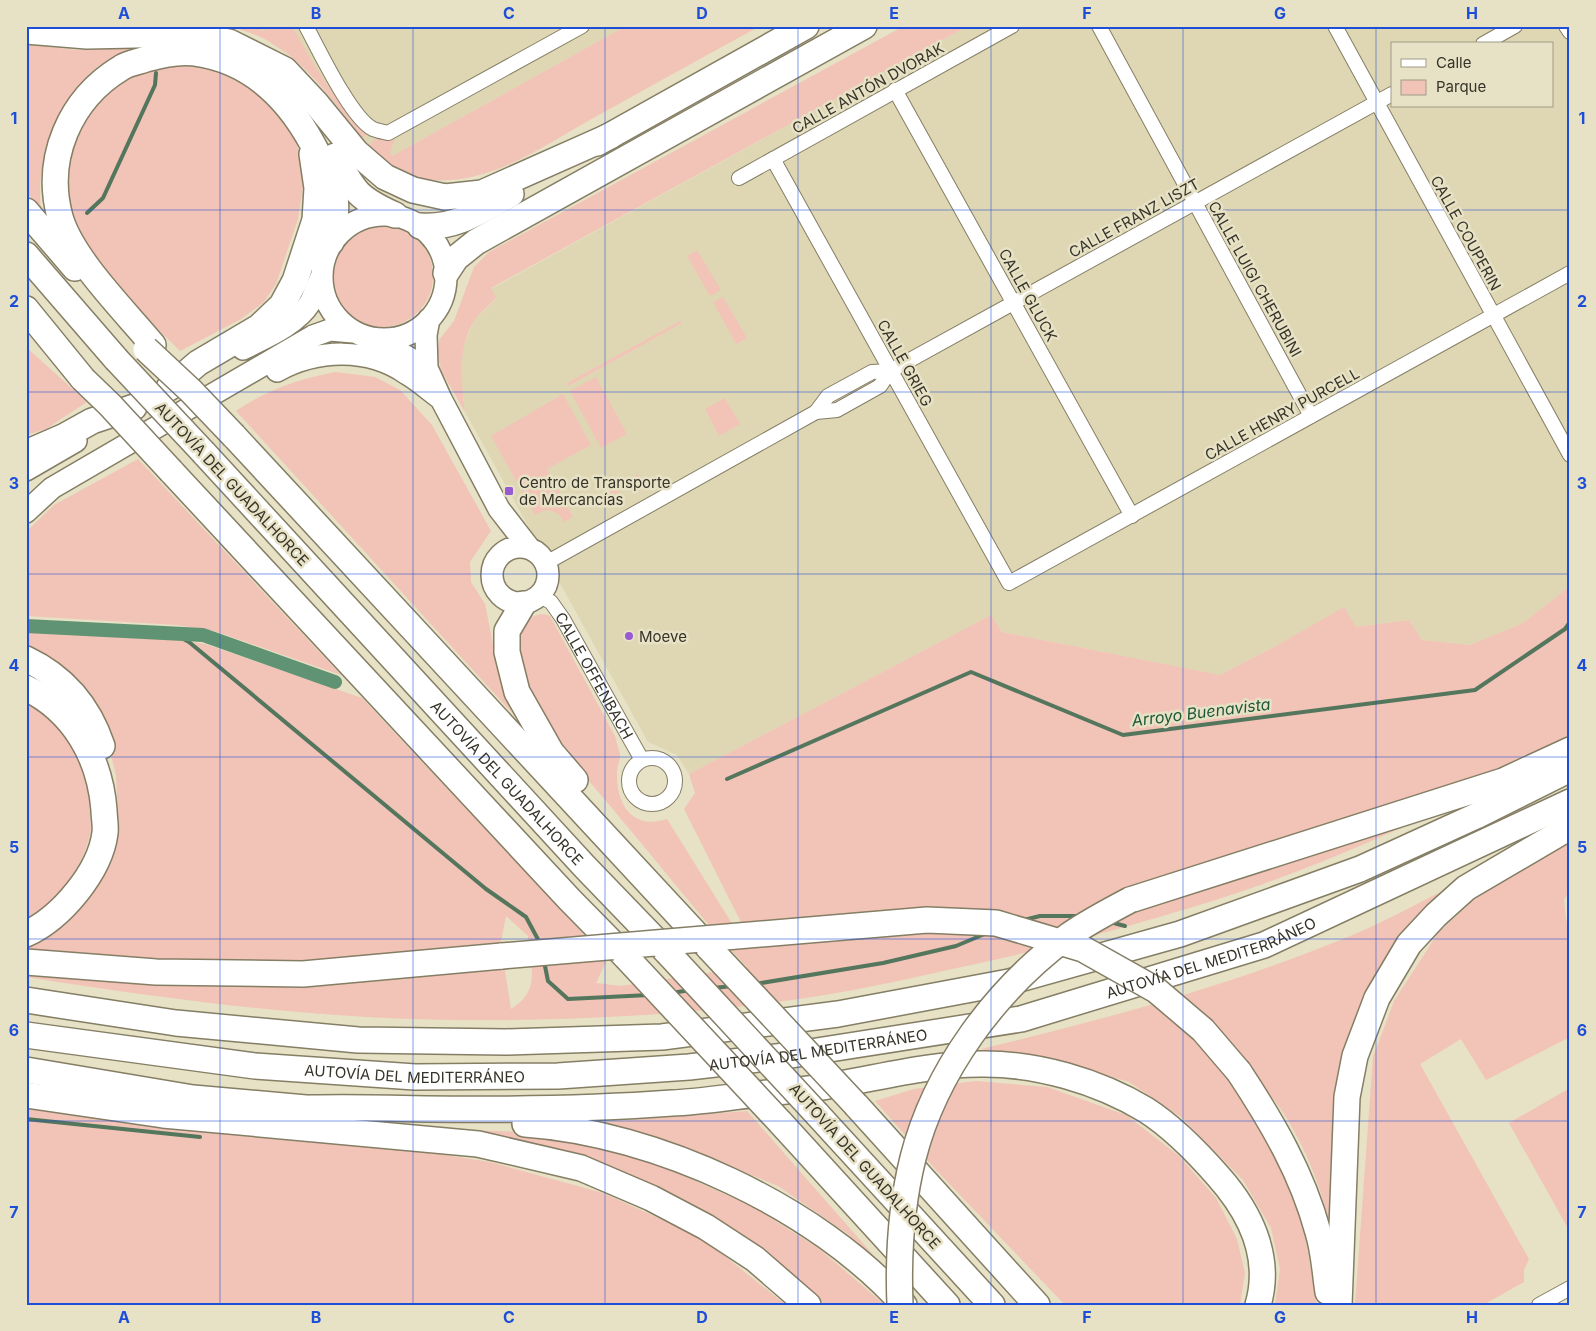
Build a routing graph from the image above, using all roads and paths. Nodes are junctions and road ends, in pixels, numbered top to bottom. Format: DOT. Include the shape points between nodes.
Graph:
graph roads {
  1 [pos="306,26"];
  2 [pos="582,26"];
  3 [pos="806,26"];
  4 [pos="864,26"];
  5 [pos="1012,26"];
  6 [pos="1099,26"];
  7 [pos="1335,26"];
  8 [pos="1515,26"];
  9 [pos="1566,26"];
  10 [pos="26,31"];
  11 [pos="1570,32"];
  12 [pos="1487,42"];
  13 [pos="256,54"];
  14 [pos="895,90"];
  15 [pos="1391,95"];
  16 [pos="1377,102"];
  17 [pos="300,121"];
  18 [pos="610,136"];
  19 [pos="773,159"];
  20 [pos="739,178"];
  21 [pos="1195,203"];
  22 [pos="26,211"];
  23 [pos="395,215"];
  24 [pos="420,226"];
  25 [pos="331,242"];
  26 [pos="26,255"];
  27 [pos="1570,272"];
  28 [pos="446,273"];
  29 [pos="321,278"];
  30 [pos="1014,303"];
  31 [pos="26,310"];
  32 [pos="1492,314"];
  33 [pos="430,319"];
  34 [pos="26,331"];
  35 [pos="353,332"];
  36 [pos="376,339"];
  37 [pos="150,347"];
  38 [pos="890,371"];
  39 [pos="83,379"];
  40 [pos="180,389"];
  41 [pos="441,399"];
  42 [pos="134,407"];
  43 [pos="1311,416"];
  44 [pos="154,429"];
  45 [pos="26,453"];
  46 [pos="1570,454"];
  47 [pos="26,470"];
  48 [pos="499,509"];
  49 [pos="26,512"];
  50 [pos="1132,516"];
  51 [pos="530,549"];
  52 [pos="499,556"];
  53 [pos="546,563"];
  54 [pos="1009,582"];
  55 [pos="531,600"];
  56 [pos="26,659"];
  57 [pos="26,688"];
  58 [pos="1570,750"];
  59 [pos="642,760"];
  60 [pos="1570,769"];
  61 [pos="1570,802"];
  62 [pos="1570,827"];
  63 [pos="106,832"];
  64 [pos="652,887"];
  65 [pos="26,934"];
  66 [pos="26,962"];
  67 [pos="26,1000"];
  68 [pos="26,1035"];
  69 [pos="26,1070"];
  70 [pos="26,1095"];
  71 [pos="312,1108"];
  72 [pos="1570,1288"];
  73 [pos="808,1305"];
  74 [pos="900,1305"];
  75 [pos="904,1305"];
  76 [pos="947,1305"];
  77 [pos="992,1305"];
  78 [pos="1037,1305"];
  79 [pos="1258,1305"];
  80 [pos="1330,1305"];
  81 [pos="1339,1305"];
  82 [pos="1539,1305"];
  1 -- 2 [label="street" via="362,120 373,129 388,133"];
  3 -- 18 [label="highway"];
  4 -- 28 [label="highway" via="476,242 456,258"];
  5 -- 14 [label="street, CALLE ANTÓN DVORAK"];
  6 -- 21 [label="street, CALLE LUIGI CHERUBINI"];
  7 -- 16 [label="street, CALLE COUPERIN"];
  8 -- 12 [label="street"];
  9 -- 11 [label="street"];
  10 -- 13 [label="highway" via="87,36 184,34 229,42"];
  13 -- 18 [label="highway" via="285,70 356,152 385,177 413,190 445,197 482,193"];
  13 -- 23 [label="highway" via="292,88 362,198"];
  14 -- 19 [label="street, CALLE ANTÓN DVORAK"];
  14 -- 30 [label="street, CALLE GLUCK"];
  15 -- 16 [label="street, CALLE FRANZ LISZT"];
  16 -- 21 [label="street, CALLE FRANZ LISZT"];
  16 -- 32 [label="street, CALLE COUPERIN"];
  17 -- 25 [label="highway" via="334,184 337,200"];
  17 -- 37 [label="highway" via="284,100 258,77 226,61 193,52 157,56 122,66 93,88 72,116 59,147 54,184 61,218 81,258"];
  17 -- 40 [label="highway" via="314,160 317,188 315,220 296,281 282,305 259,327 198,363"];
  18 -- 24 [label="highway" via="461,222 436,227"];
  19 -- 20 [label="street, CALLE ANTÓN DVORAK"];
  19 -- 38 [label="street, CALLE GRIEG"];
  21 -- 30 [label="street, CALLE FRANZ LISZT"];
  21 -- 43 [label="street, CALLE LUIGI CHERUBINI"];
  22 -- 37 [label="highway"];
  23 -- 24 [label="main road"];
  23 -- 25 [label="main road" via="359,219"];
  24 -- 28 [label="main road" via="438,246"];
  25 -- 29 [label="main road" via="323,259"];
  26 -- 77 [label="highway, AUTOVÍA DEL GUADALHORCE, bridge" via="116,360"];
  27 -- 32 [label="street, CALLE HENRY PURCELL"];
  28 -- 33 [label="main road" via="442,298"];
  29 -- 35 [label="main road" via="323,294 330,309"];
  29 -- 40 [label="main road" via="310,303 298,316"];
  30 -- 38 [label="street, CALLE FRANZ LISZT"];
  30 -- 50 [label="street, CALLE GLUCK"];
  31 -- 39 [label="highway"];
  32 -- 43 [label="street, CALLE HENRY PURCELL"];
  32 -- 46 [label="street, CALLE COUPERIN"];
  33 -- 36 [label="main road" via="405,336"];
  33 -- 41 [label="main road" via="426,335 427,368"];
  34 -- 39 [label="highway"];
  35 -- 36 [label="main road"];
  35 -- 44 [label="main road" via="330,330 313,336"];
  36 -- 41 [label="main road" via="411,359"];
  37 -- 40 [label="highway, bridge"];
  38 -- 53 [label="street, CALLE FRANZ LISZT" via="880,386 837,410 816,412"];
  38 -- 54 [label="street, CALLE GRIEG"];
  39 -- 76 [label="highway, bridge" via="780,1122"];
  40 -- 42 [label="main road"];
  40 -- 64 [label="highway, bridge" via="234,436"];
  41 -- 44 [label="main road" via="406,373 386,363 355,355 327,353 287,366 232,396"];
  41 -- 48 [label="main road"];
  42 -- 45 [label="highway" via="92,421"];
  42 -- 47 [label="main road"];
  43 -- 50 [label="street, CALLE HENRY PURCELL"];
  44 -- 49 [label="main road" via="52,488"];
  48 -- 51 [label="main road"];
  48 -- 52 [label="main road" via="505,532"];
  50 -- 54 [label="street, CALLE HENRY PURCELL"];
  51 -- 52 [label="main road" via="513,548"];
  51 -- 53 [label="main road"];
  52 -- 55 [label="main road" via="492,574 493,584 505,599"];
  53 -- 55 [label="main road" via="548,581 545,590"];
  55 -- 59 [label="street, CALLE OFFENBACH" via="551,602 563,619"];
  55 -- 64 [label="highway" via="507,631 507,652 517,692 551,752 619,833"];
  56 -- 63 [label="highway" via="45,668 73,692 95,725 108,764 112,803"];
  57 -- 63 [label="highway" via="43,696 78,730 97,767"];
  58 -- 74 [label="highway, bridge" via="1503,781 1130,900 1068,936 1026,972 994,1006 956,1058 926,1118 913,1158 904,1208 899,1266"];
  60 -- 67 [label="highway, AUTOVÍA DEL MEDITERRÁNEO" via="1360,869 1180,934 1009,982 838,1014 662,1036 506,1042 358,1040 176,1023"];
  61 -- 68 [label="highway, AUTOVÍA DEL MEDITERRÁNEO" via="1264,945 1021,1018 785,1056 689,1067 558,1076 416,1077 255,1066"];
  62 -- 81 [label="highway" via="1466,888 1409,944 1377,998 1355,1056 1348,1096"];
  63 -- 65 [label="highway" via="97,859 70,901 43,927"];
  64 -- 78 [label="highway, bridge"];
  66 -- 80 [label="highway, bridge" via="156,972 304,974 927,920 996,923 1083,949 1156,990 1203,1030 1239,1072 1274,1125 1296,1169 1319,1233"];
  69 -- 71 [label="highway" via="193,1098"];
  70 -- 73 [label="highway" via="163,1115 478,1144 581,1168 651,1198 706,1227 755,1259"];
  71 -- 75 [label="highway" via="376,1116 559,1126 623,1141 695,1165 767,1199 855,1259"];
  71 -- 79 [label="highway" via="552,1109 674,1103 831,1086 916,1069 981,1064 1031,1068 1107,1091 1146,1111 1192,1146 1226,1185 1249,1220 1262,1252 1264,1286"];
  72 -- 82 [label="street"];
}
